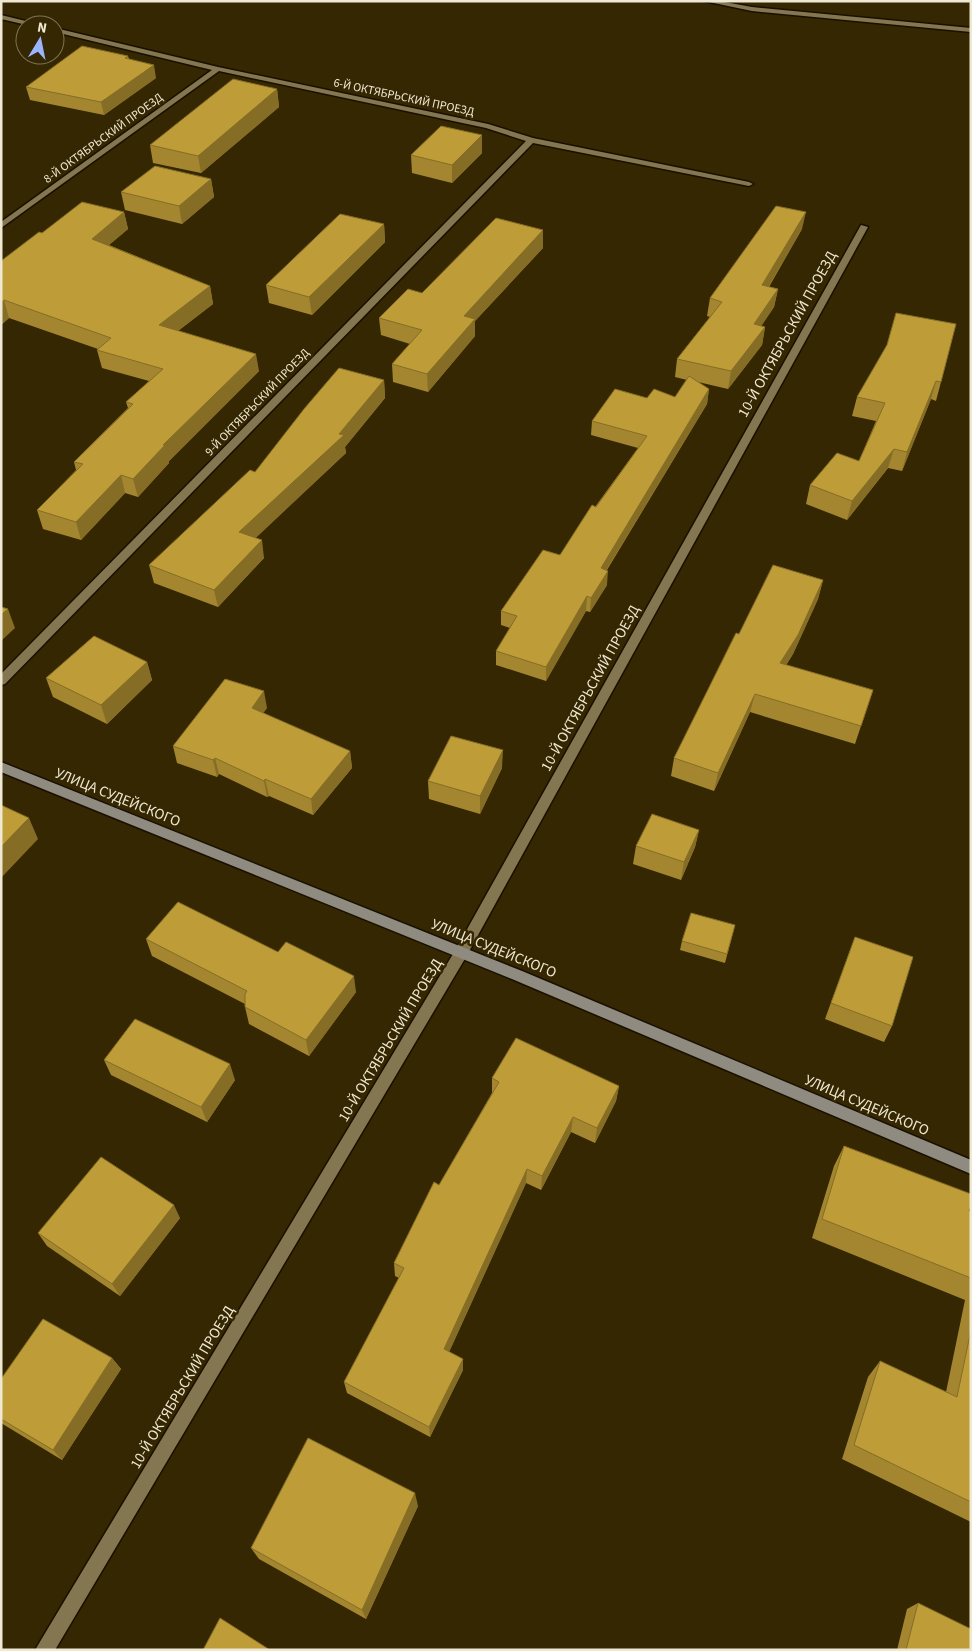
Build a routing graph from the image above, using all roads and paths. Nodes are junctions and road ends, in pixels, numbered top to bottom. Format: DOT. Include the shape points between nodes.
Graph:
graph roads {
  1 [pos="707,1"];
  2 [pos="1,17"];
  3 [pos="15,20"];
  4 [pos="971,30"];
  5 [pos="65,32"];
  6 [pos="218,69"];
  7 [pos="531,140"];
  8 [pos="749,184"];
  9 [pos="1,226"];
  10 [pos="864,227"];
  11 [pos="1,681"];
  12 [pos="1,767"];
  13 [pos="461,953"];
  14 [pos="971,1167"];
  15 [pos="44,1650"];
  1 -- 4 [label="street" via="752,9"];
  2 -- 3 [label="street"];
  5 -- 6 [label="street, 6-Й ОКТЯБРЬСКИЙ ПРОЕЗД"];
  6 -- 7 [label="street, 6-Й ОКТЯБРЬСКИЙ ПРОЕЗД" via="488,126"];
  6 -- 9 [label="street, 8-Й ОКТЯБРЬСКИЙ ПРОЕЗД"];
  7 -- 8 [label="street, 6-Й ОКТЯБРЬСКИЙ ПРОЕЗД"];
  7 -- 11 [label="street, 9-Й ОКТЯБРЬСКИЙ ПРОЕЗД"];
  10 -- 13 [label="street, 10-Й ОКТЯБРЬСКИЙ ПРОЕЗД"];
  12 -- 13 [label="street, УЛИЦА СУДЕЙСКОГО"];
  13 -- 14 [label="street, УЛИЦА СУДЕЙСКОГО"];
  13 -- 15 [label="street, 10-Й ОКТЯБРЬСКИЙ ПРОЕЗД"];
}
